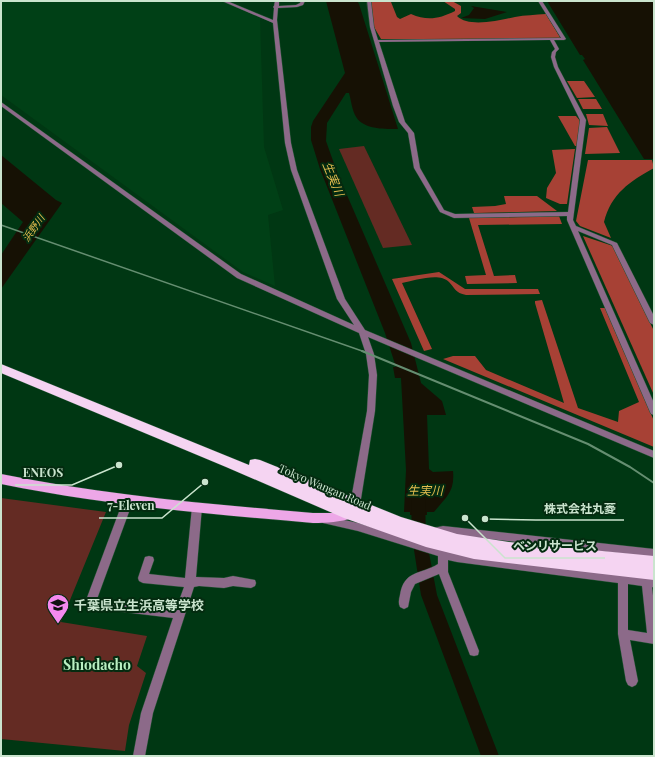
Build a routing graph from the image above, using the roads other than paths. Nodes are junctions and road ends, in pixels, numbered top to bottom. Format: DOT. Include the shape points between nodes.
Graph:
graph roads {
  1 [pos="224,1"];
  2 [pos="303,1"];
  3 [pos="369,1"];
  4 [pos="540,1"];
  5 [pos="276,4"];
  6 [pos="276,23"];
  7 [pos="552,40"];
  8 [pos="377,41"];
  9 [pos="1,104"];
  10 [pos="571,220"];
  11 [pos="654,323"];
  12 [pos="362,331"];
  13 [pos="1,361"];
  14 [pos="1,368"];
  15 [pos="654,412"];
  16 [pos="654,455"];
  17 [pos="1,480"];
  18 [pos="128,501"];
  19 [pos="197,507"];
  20 [pos="352,510"];
  21 [pos="313,518"];
  22 [pos="396,531"];
  23 [pos="428,533"];
  24 [pos="654,553"];
  25 [pos="439,554"];
  26 [pos="149,560"];
  27 [pos="654,563"];
  28 [pos="442,567"];
  29 [pos="623,579"];
  30 [pos="651,579"];
  31 [pos="190,583"];
  32 [pos="251,583"];
  33 [pos="404,604"];
  34 [pos="180,614"];
  35 [pos="623,634"];
  36 [pos="654,639"];
  37 [pos="474,651"];
  38 [pos="632,682"];
  39 [pos="139,756"];
  1 -- 6 [label="street"];
  2 -- 5 [label="street" via="297,6"];
  3 -- 8 [label="street" via="372,27"];
  4 -- 7 [label="street" via="564,39"];
  5 -- 6 [label="street"];
  6 -- 12 [label="street" via="288,143 294,170 341,299"];
  7 -- 8 [label="street"];
  7 -- 10 [label="street" via="557,49 553,57 556,67 583,120"];
  8 -- 10 [label="street" via="396,106 402,122 411,133 418,168 445,213 454,216"];
  9 -- 12 [label="street" via="240,276"];
  10 -- 11 [label="street" via="615,244"];
  10 -- 15 [label="street"];
  12 -- 16 [label="street"];
  12 -- 20 [label="street" via="370,354 373,375 371,411"];
  13 -- 20 [label="highway, Tokyo Wangan Road"];
  14 -- 20 [label="highway, Tokyo Wangan Road"];
  17 -- 18 [label="main road"];
  18 -- 19 [label="main road"];
  18 -- 34 [label="street" via="90,603"];
  19 -- 21 [label="main road"];
  19 -- 31 [label="street"];
  20 -- 21 [label="main road" via="333,518"];
  20 -- 22 [label="highway, Tokyo Wangan Road"];
  21 -- 22 [label="street"];
  22 -- 23 [label="highway, Tokyo Wangan Road"];
  22 -- 25 [label="street"];
  22 -- 30 [label="highway, Tokyo Wangan Road" via="461,550"];
  23 -- 24 [label="street" via="443,530"];
  23 -- 27 [label="highway, Tokyo Wangan Road" via="508,548"];
  25 -- 28 [label="street"];
  25 -- 29 [label="street"];
  26 -- 31 [label="street" via="143,578"];
  28 -- 33 [label="street" via="436,572 414,578 409,582"];
  28 -- 37 [label="street" via="449,591"];
  29 -- 30 [label="street"];
  29 -- 35 [label="street"];
  30 -- 36 [label="street"];
  31 -- 32 [label="street"];
  31 -- 34 [label="street"];
  34 -- 39 [label="street" via="147,714"];
  35 -- 36 [label="street"];
  35 -- 38 [label="street"];
}
